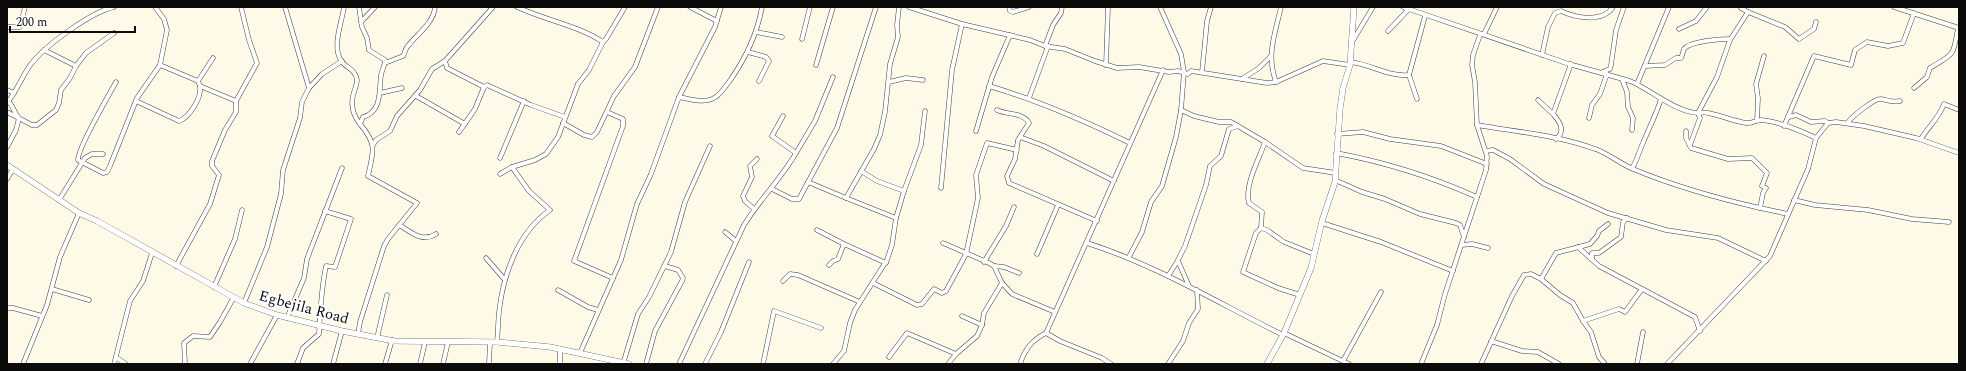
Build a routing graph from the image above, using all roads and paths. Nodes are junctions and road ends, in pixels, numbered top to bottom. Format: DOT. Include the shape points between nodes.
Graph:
graph roads {
  1 [pos="25,7"];
  2 [pos="114,7"];
  3 [pos="156,7"];
  4 [pos="241,7"];
  5 [pos="285,7"];
  6 [pos="344,7"];
  7 [pos="359,7"];
  8 [pos="375,7"];
  9 [pos="435,7"];
  10 [pos="493,7"];
  11 [pos="517,7"];
  12 [pos="625,7"];
  13 [pos="658,7"];
  14 [pos="690,7"];
  15 [pos="721,7"];
  16 [pos="762,7"];
  17 [pos="810,7"];
  18 [pos="834,7"];
  19 [pos="876,7"];
  20 [pos="899,7"];
  21 [pos="910,7"];
  22 [pos="1010,7"];
  23 [pos="1029,7"];
  24 [pos="1062,7"];
  25 [pos="1108,7"];
  26 [pos="1160,7"];
  27 [pos="1211,7"];
  28 [pos="1281,7"];
  29 [pos="1354,7"];
  30 [pos="1373,7"];
  31 [pos="1402,7"];
  32 [pos="1497,7"];
  33 [pos="1613,7"];
  34 [pos="1624,7"];
  35 [pos="1668,7"];
  36 [pos="1707,7"];
  37 [pos="1740,7"];
  38 [pos="1894,7"];
  39 [pos="1914,7"];
  40 [pos="1408,10"];
  41 [pos="1748,12"];
  42 [pos="1913,12"];
  43 [pos="1425,16"];
  44 [pos="717,21"];
  45 [pos="362,22"];
  46 [pos="1816,22"];
  47 [pos="962,24"];
  48 [pos="7,27"];
  49 [pos="1959,28"];
  50 [pos="1679,29"];
  51 [pos="1388,31"];
  52 [pos="756,32"];
  53 [pos="114,33"];
  54 [pos="1482,34"];
  55 [pos="1010,35"];
  56 [pos="782,37"];
  57 [pos="802,38"];
  58 [pos="1730,39"];
  59 [pos="603,42"];
  60 [pos="1352,42"];
  61 [pos="1047,46"];
  62 [pos="44,50"];
  63 [pos="748,52"];
  64 [pos="1542,55"];
  65 [pos="1271,56"];
  66 [pos="1764,56"];
  67 [pos="213,58"];
  68 [pos="342,61"];
  69 [pos="445,61"];
  70 [pos="385,63"];
  71 [pos="1350,64"];
  72 [pos="1571,64"];
  73 [pos="160,65"];
  74 [pos="816,65"];
  75 [pos="1106,65"];
  76 [pos="76,66"];
  77 [pos="1645,66"];
  78 [pos="1165,71"];
  79 [pos="1184,72"];
  80 [pos="1202,72"];
  81 [pos="1604,73"];
  82 [pos="1409,75"];
  83 [pos="833,77"];
  84 [pos="1622,79"];
  85 [pos="923,80"];
  86 [pos="1242,80"];
  87 [pos="198,81"];
  88 [pos="759,81"];
  89 [pos="116,82"];
  90 [pos="889,82"];
  91 [pos="1276,82"];
  92 [pos="1637,84"];
  93 [pos="200,86"];
  94 [pos="989,86"];
  95 [pos="484,87"];
  96 [pos="309,88"];
  97 [pos="402,88"];
  98 [pos="1914,88"];
  99 [pos="7,90"];
  100 [pos="14,93"];
  101 [pos="380,93"];
  102 [pos="416,96"];
  103 [pos="679,97"];
  104 [pos="1029,98"];
  105 [pos="1417,99"];
  106 [pos="1538,100"];
  107 [pos="1661,100"];
  108 [pos="7,101"];
  109 [pos="136,101"];
  110 [pos="236,101"];
  111 [pos="524,101"];
  112 [pos="1900,101"];
  113 [pos="997,110"];
  114 [pos="1181,110"];
  115 [pos="1959,110"];
  116 [pos="925,111"];
  117 [pos="7,112"];
  118 [pos="607,112"];
  119 [pos="1698,113"];
  120 [pos="1553,114"];
  121 [pos="782,116"];
  122 [pos="565,117"];
  123 [pos="1789,117"];
  124 [pos="19,118"];
  125 [pos="1589,118"];
  126 [pos="1757,121"];
  127 [pos="563,123"];
  128 [pos="1828,123"];
  129 [pos="1847,123"];
  130 [pos="360,124"];
  131 [pos="465,124"];
  132 [pos="1477,125"];
  133 [pos="1240,126"];
  134 [pos="1784,126"];
  135 [pos="1632,130"];
  136 [pos="976,131"];
  137 [pos="1686,131"];
  138 [pos="459,132"];
  139 [pos="1337,134"];
  140 [pos="1020,136"];
  141 [pos="1816,138"];
  142 [pos="1556,139"];
  143 [pos="1921,140"];
  144 [pos="1265,142"];
  145 [pos="1130,143"];
  146 [pos="373,145"];
  147 [pos="1690,145"];
  148 [pos="710,146"];
  149 [pos="7,147"];
  150 [pos="1017,150"];
  151 [pos="1486,151"];
  152 [pos="796,153"];
  153 [pos="1336,153"];
  154 [pos="1959,153"];
  155 [pos="103,154"];
  156 [pos="500,158"];
  157 [pos="757,159"];
  158 [pos="82,162"];
  159 [pos="1487,164"];
  160 [pos="7,165"];
  161 [pos="512,167"];
  162 [pos="342,168"];
  163 [pos="1632,168"];
  164 [pos="13,169"];
  165 [pos="861,171"];
  166 [pos="1336,173"];
  167 [pos="500,174"];
  168 [pos="7,179"];
  169 [pos="1335,180"];
  170 [pos="1114,181"];
  171 [pos="808,182"];
  172 [pos="772,188"];
  173 [pos="940,188"];
  174 [pos="904,191"];
  175 [pos="1477,197"];
  176 [pos="846,198"];
  177 [pos="59,200"];
  178 [pos="1794,200"];
  179 [pos="1058,205"];
  180 [pos="1014,208"];
  181 [pos="1760,208"];
  182 [pos="754,209"];
  183 [pos="242,210"];
  184 [pos="326,211"];
  185 [pos="80,213"];
  186 [pos="1788,214"];
  187 [pos="896,218"];
  188 [pos="1627,218"];
  189 [pos="1097,221"];
  190 [pos="1949,222"];
  191 [pos="1322,223"];
  192 [pos="1608,224"];
  193 [pos="399,225"];
  194 [pos="1460,226"];
  195 [pos="1467,226"];
  196 [pos="1261,228"];
  197 [pos="818,230"];
  198 [pos="725,232"];
  199 [pos="436,234"];
  200 [pos="1465,237"];
  201 [pos="736,241"];
  202 [pos="943,243"];
  203 [pos="1087,243"];
  204 [pos="844,244"];
  205 [pos="1472,244"];
  206 [pos="1590,244"];
  207 [pos="1462,245"];
  208 [pos="1578,247"];
  209 [pos="1488,248"];
  210 [pos="152,253"];
  211 [pos="1592,253"];
  212 [pos="966,254"];
  213 [pos="1037,254"];
  214 [pos="1314,254"];
  215 [pos="1129,257"];
  216 [pos="486,258"];
  217 [pos="1592,259"];
  218 [pos="1178,261"];
  219 [pos="1766,261"];
  220 [pos="749,262"];
  221 [pos="984,262"];
  222 [pos="886,263"];
  223 [pos="176,266"];
  224 [pos="665,266"];
  225 [pos="830,266"];
  226 [pos="994,266"];
  227 [pos="1453,271"];
  228 [pos="1019,273"];
  229 [pos="1168,276"];
  230 [pos="612,278"];
  231 [pos="1541,279"];
  232 [pos="505,280"];
  233 [pos="783,281"];
  234 [pos="873,283"];
  235 [pos="1002,283"];
  236 [pos="1189,286"];
  237 [pos="214,287"];
  238 [pos="52,289"];
  239 [pos="1642,289"];
  240 [pos="558,290"];
  241 [pos="1198,290"];
  242 [pos="1381,292"];
  243 [pos="387,295"];
  244 [pos="1300,295"];
  245 [pos="234,297"];
  246 [pos="89,300"];
  247 [pos="860,302"];
  248 [pos="244,303"];
  249 [pos="7,308"];
  250 [pos="598,310"];
  251 [pos="1055,312"];
  252 [pos="277,315"];
  253 [pos="42,316"];
  254 [pos="962,316"];
  255 [pos="287,318"];
  256 [pos="1583,321"];
  257 [pos="319,325"];
  258 [pos="982,325"];
  259 [pos="821,328"];
  260 [pos="342,331"];
  261 [pos="1700,331"];
  262 [pos="1643,332"];
  263 [pos="1046,333"];
  264 [pos="358,334"];
  265 [pos="1284,334"];
  266 [pos="377,338"];
  267 [pos="392,340"];
  268 [pos="1491,341"];
  269 [pos="425,342"];
  270 [pos="448,342"];
  271 [pos="490,342"];
  272 [pos="497,342"];
  273 [pos="560,348"];
  274 [pos="580,353"];
  275 [pos="956,354"];
  276 [pos="889,357"];
  277 [pos="117,358"];
  278 [pos="1342,361"];
  279 [pos="1108,363"];
  280 [pos="23,364"];
  281 [pos="114,364"];
  282 [pos="126,364"];
  283 [pos="185,364"];
  284 [pos="250,364"];
  285 [pos="297,364"];
  286 [pos="333,364"];
  287 [pos="385,364"];
  288 [pos="420,364"];
  289 [pos="443,364"];
  290 [pos="489,364"];
  291 [pos="560,364"];
  292 [pos="625,364"];
  293 [pos="646,364"];
  294 [pos="680,364"];
  295 [pos="705,364"];
  296 [pos="763,364"];
  297 [pos="833,364"];
  298 [pos="948,364"];
  299 [pos="1020,364"];
  300 [pos="1168,364"];
  301 [pos="1267,364"];
  302 [pos="1349,364"];
  303 [pos="1421,364"];
  304 [pos="1481,364"];
  305 [pos="1559,364"];
  306 [pos="1605,364"];
  307 [pos="1637,364"];
  308 [pos="1667,364"];
  1 -- 48 [label="street" via="20,27"];
  2 -- 62 [label="street" via="96,14"];
  3 -- 73 [label="street" via="167,30"];
  4 -- 110 [label="street" via="248,40 257,63"];
  5 -- 96 [label="street"];
  6 -- 68 [label="street" via="337,31 338,50"];
  7 -- 45 [label="street"];
  8 -- 45 [label="street"];
  9 -- 70 [label="street" via="434,14 407,47 403,56"];
  10 -- 69 [label="street"];
  11 -- 59 [label="street" via="590,34"];
  12 -- 59 [label="street"];
  13 -- 118 [label="street" via="635,67 614,96"];
  14 -- 44 [label="street"];
  15 -- 44 [label="street"];
  16 -- 52 [label="street"];
  17 -- 57 [label="street"];
  18 -- 74 [label="street"];
  19 -- 171 [label="street" via="837,128"];
  20 -- 90 [label="street" via="896,24 898,37 890,64"];
  21 -- 47 [label="street"];
  22 -- 23 [label="street" via="1010,11 1013,12"];
  24 -- 61 [label="street"];
  25 -- 75 [label="street"];
  26 -- 79 [label="street" via="1181,54"];
  27 -- 80 [label="street" via="1207,21"];
  28 -- 65 [label="street"];
  29 -- 60 [label="street"];
  30 -- 60 [label="street"];
  31 -- 40 [label="street"];
  32 -- 54 [label="street"];
  33 -- 64 [label="street" via="1606,15 1600,17 1573,17 1561,11 1555,13 1548,27"];
  34 -- 81 [label="street" via="1616,30 1610,69"];
  35 -- 77 [label="street"];
  36 -- 50 [label="street" via="1696,21"];
  37 -- 41 [label="street"];
  38 -- 42 [label="street"];
  39 -- 42 [label="street"];
  40 -- 43 [label="street"];
  40 -- 51 [label="street"];
  41 -- 46 [label="street" via="1785,27 1799,39 1814,29"];
  41 -- 58 [label="street"];
  42 -- 49 [label="street"];
  42 -- 123 [label="street" via="1903,43 1888,46 1867,42 1854,50 1851,65 1814,56"];
  43 -- 54 [label="street"];
  43 -- 82 [label="street"];
  44 -- 103 [label="street"];
  45 -- 70 [label="street" via="369,50 385,60"];
  47 -- 55 [label="street"];
  47 -- 173 [label="street" via="952,70"];
  49 -- 98 [label="street" via="1954,52 1947,60 1930,68 1927,77"];
  52 -- 56 [label="street"];
  52 -- 63 [label="street"];
  53 -- 76 [label="street" via="86,53"];
  54 -- 64 [label="street"];
  54 -- 132 [label="street" via="1473,55 1472,65"];
  55 -- 61 [label="street"];
  55 -- 94 [label="street"];
  58 -- 77 [label="street" via="1716,39 1688,46 1681,58 1676,58 1668,64"];
  58 -- 119 [label="street" via="1717,77 1702,110"];
  59 -- 122 [label="street" via="589,70 578,84"];
  60 -- 71 [label="street"];
  61 -- 75 [label="street" via="1065,49"];
  61 -- 104 [label="street"];
  62 -- 76 [label="street"];
  62 -- 100 [label="street" via="30,65"];
  63 -- 88 [label="street" via="766,57 769,61"];
  63 -- 103 [label="street" via="722,92 713,99 704,101"];
  64 -- 72 [label="street"];
  65 -- 86 [label="street" via="1260,68"];
  65 -- 91 [label="street" via="1271,67"];
  66 -- 126 [label="street" via="1756,84"];
  67 -- 87 [label="street"];
  68 -- 96 [label="street" via="322,74"];
  68 -- 130 [label="street" via="354,70 357,81 352,106 354,116"];
  69 -- 95 [label="street" via="447,68"];
  69 -- 102 [label="street" via="432,69"];
  70 -- 101 [label="street" via="381,74"];
  71 -- 82 [label="street" via="1371,66 1391,74"];
  71 -- 91 [label="street" via="1323,61"];
  71 -- 139 [label="street" via="1341,96"];
  72 -- 81 [label="street"];
  72 -- 120 [label="street"];
  73 -- 87 [label="street"];
  73 -- 109 [label="street"];
  75 -- 78 [label="street" via="1117,68 1139,66"];
  76 -- 124 [label="street" via="61,90 56,110 37,125"];
  77 -- 92 [label="street"];
  78 -- 79 [label="street"];
  78 -- 145 [label="street"];
  79 -- 80 [label="street"];
  79 -- 114 [label="street"];
  80 -- 86 [label="street"];
  81 -- 84 [label="street"];
  81 -- 125 [label="street" via="1600,94 1592,105"];
  82 -- 105 [label="street"];
  83 -- 152 [label="street" via="815,121"];
  84 -- 92 [label="street"];
  84 -- 135 [label="street" via="1633,118"];
  85 -- 90 [label="street" via="906,78"];
  86 -- 91 [label="street"];
  87 -- 93 [label="street"];
  89 -- 158 [label="street" via="81,147 78,160"];
  90 -- 165 [label="street" via="880,135"];
  92 -- 107 [label="street"];
  93 -- 109 [label="street" via="201,90 190,112 185,119 179,121"];
  93 -- 110 [label="street"];
  94 -- 104 [label="street"];
  94 -- 136 [label="street"];
  95 -- 111 [label="street" via="487,85"];
  95 -- 131 [label="street" via="475,109"];
  96 -- 248 [label="street" via="302,102 300,118 283,170 281,194 267,247"];
  97 -- 101 [label="street"];
  99 -- 100 [label="street"];
  100 -- 108 [label="street"];
  101 -- 130 [label="street" via="377,106"];
  102 -- 131 [label="street"];
  102 -- 146 [label="street" via="400,112 390,132 376,140"];
  103 -- 230 [label="street" via="637,204 621,260"];
  104 -- 145 [label="street" via="1069,113"];
  106 -- 120 [label="street"];
  107 -- 119 [label="street"];
  107 -- 163 [label="street"];
  108 -- 124 [label="street" via="12,104"];
  109 -- 158 [label="street" via="107,172 103,173"];
  110 -- 223 [label="street" via="236,112 212,161 212,166 219,175 210,204"];
  111 -- 122 [label="street"];
  111 -- 156 [label="street"];
  112 -- 129 [label="street" via="1879,98"];
  113 -- 140 [label="street" via="1016,114 1028,120 1028,126"];
  114 -- 133 [label="street" via="1194,116 1219,122 1225,120"];
  114 -- 215 [label="street" via="1162,186 1151,202 1142,232"];
  115 -- 143 [label="street" via="1944,104 1941,114"];
  116 -- 174 [label="street" via="921,145"];
  117 -- 124 [label="street"];
  118 -- 127 [label="street" via="597,132 592,136 584,135"];
  118 -- 230 [label="street" via="623,119 623,126 574,261"];
  119 -- 126 [label="street" via="1708,113 1751,124"];
  119 -- 147 [label="street" via="1700,118"];
  120 -- 142 [label="street" via="1562,129"];
  121 -- 152 [label="street" via="772,136"];
  122 -- 127 [label="street"];
  123 -- 128 [label="street" via="1796,115 1811,122"];
  123 -- 134 [label="street"];
  124 -- 149 [label="street"];
  126 -- 134 [label="street"];
  127 -- 161 [label="street" via="546,154"];
  128 -- 129 [label="street"];
  128 -- 141 [label="street"];
  129 -- 143 [label="street"];
  130 -- 146 [label="street"];
  131 -- 138 [label="street"];
  132 -- 142 [label="street"];
  132 -- 151 [label="street"];
  133 -- 144 [label="street"];
  133 -- 218 [label="street" via="1229,129 1221,156 1210,166 1206,185"];
  134 -- 141 [label="street"];
  137 -- 147 [label="street"];
  139 -- 153 [label="street"];
  139 -- 159 [label="street" via="1363,132 1390,139 1441,146"];
  140 -- 150 [label="street"];
  140 -- 170 [label="street"];
  141 -- 178 [label="street" via="1808,169"];
  142 -- 163 [label="street" via="1599,150"];
  143 -- 154 [label="street"];
  144 -- 166 [label="street" via="1303,168"];
  144 -- 196 [label="street" via="1247,192 1249,202 1262,212"];
  145 -- 170 [label="street"];
  146 -- 193 [label="street" via="373,158 368,176 417,203"];
  147 -- 181 [label="street" via="1691,148 1728,159 1752,158 1767,173 1762,186 1766,188"];
  148 -- 224 [label="street" via="686,202"];
  150 -- 179 [label="street" via="1007,176 1009,183"];
  150 -- 212 [label="street" via="987,143 976,174 978,198"];
  151 -- 159 [label="street"];
  151 -- 188 [label="street" via="1493,150 1510,159 1544,184 1608,213"];
  152 -- 172 [label="street"];
  153 -- 166 [label="street"];
  153 -- 175 [label="street" via="1439,180"];
  155 -- 158 [label="street" via="92,154"];
  157 -- 182 [label="street" via="750,166 752,176 743,196"];
  158 -- 177 [label="street"];
  159 -- 175 [label="street"];
  160 -- 164 [label="street, Egbejila Road"];
  161 -- 167 [label="street"];
  161 -- 232 [label="street" via="529,191 550,210 522,240"];
  162 -- 184 [label="street"];
  163 -- 181 [label="street" via="1692,191"];
  164 -- 168 [label="street"];
  164 -- 177 [label="street, Egbejila Road"];
  165 -- 174 [label="street" via="877,181"];
  165 -- 176 [label="street"];
  166 -- 169 [label="street"];
  169 -- 191 [label="street"];
  169 -- 194 [label="street" via="1420,214 1454,222"];
  170 -- 189 [label="street"];
  171 -- 172 [label="street" via="796,200"];
  171 -- 176 [label="street"];
  172 -- 182 [label="street"];
  174 -- 187 [label="street"];
  175 -- 195 [label="street"];
  176 -- 187 [label="street"];
  177 -- 185 [label="street, Egbejila Road"];
  178 -- 186 [label="street"];
  178 -- 190 [label="street" via="1912,219"];
  179 -- 189 [label="street"];
  179 -- 213 [label="street"];
  180 -- 221 [label="street"];
  181 -- 186 [label="street"];
  182 -- 201 [label="street"];
  183 -- 237 [label="street" via="235,239"];
  184 -- 255 [label="street" via="307,259 301,286"];
  184 -- 257 [label="street" via="351,219 335,267 326,266"];
  185 -- 210 [label="street, Egbejila Road"];
  185 -- 238 [label="street" via="60,257"];
  186 -- 219 [label="street"];
  187 -- 222 [label="street" via="891,252"];
  188 -- 211 [label="street" via="1623,222 1621,237 1599,253"];
  188 -- 219 [label="street" via="1666,230 1718,238"];
  189 -- 203 [label="street"];
  191 -- 214 [label="street"];
  191 -- 227 [label="street" via="1382,242"];
  192 -- 206 [label="street"];
  193 -- 199 [label="street" via="422,238 428,239"];
  193 -- 264 [label="street" via="384,246"];
  194 -- 195 [label="street"];
  194 -- 200 [label="street"];
  195 -- 200 [label="street"];
  196 -- 214 [label="street" via="1284,242"];
  196 -- 244 [label="street" via="1256,233 1243,272"];
  197 -- 204 [label="street"];
  198 -- 201 [label="street"];
  200 -- 205 [label="street"];
  200 -- 207 [label="street"];
  201 -- 294 [label="street"];
  202 -- 212 [label="street"];
  203 -- 215 [label="street"];
  203 -- 251 [label="street"];
  204 -- 222 [label="street"];
  204 -- 225 [label="street" via="838,259 833,260"];
  205 -- 207 [label="street"];
  205 -- 209 [label="street"];
  206 -- 208 [label="street"];
  206 -- 211 [label="street"];
  207 -- 227 [label="street"];
  208 -- 217 [label="street"];
  208 -- 231 [label="street" via="1556,253"];
  210 -- 223 [label="street, Egbejila Road"];
  210 -- 277 [label="street" via="144,281 130,301"];
  211 -- 217 [label="street"];
  212 -- 221 [label="street"];
  212 -- 234 [label="street" via="946,291 934,289 919,305"];
  214 -- 244 [label="street"];
  215 -- 229 [label="street"];
  216 -- 232 [label="street"];
  217 -- 239 [label="street" via="1599,266"];
  218 -- 229 [label="street"];
  218 -- 236 [label="street"];
  219 -- 261 [label="street"];
  220 -- 295 [label="street" via="721,332"];
  221 -- 226 [label="street"];
  222 -- 234 [label="street"];
  223 -- 237 [label="street, Egbejila Road"];
  224 -- 292 [label="street" via="638,314"];
  224 -- 293 [label="street" via="678,270 683,278 655,331"];
  226 -- 228 [label="street"];
  226 -- 235 [label="street"];
  227 -- 303 [label="street" via="1437,325"];
  229 -- 236 [label="street"];
  230 -- 250 [label="street"];
  231 -- 256 [label="street" via="1573,302"];
  231 -- 268 [label="street" via="1531,274 1524,275"];
  232 -- 272 [label="street"];
  233 -- 247 [label="street" via="790,274 798,274"];
  234 -- 247 [label="street"];
  235 -- 251 [label="street" via="1018,298"];
  235 -- 258 [label="street" via="984,313"];
  236 -- 241 [label="street"];
  237 -- 245 [label="street, Egbejila Road"];
  238 -- 246 [label="street"];
  238 -- 253 [label="street"];
  239 -- 256 [label="street" via="1626,312 1619,309"];
  239 -- 261 [label="street" via="1695,317"];
  240 -- 250 [label="street"];
  241 -- 265 [label="street"];
  241 -- 300 [label="street" via="1198,310"];
  242 -- 278 [label="street"];
  243 -- 266 [label="street"];
  244 -- 265 [label="street"];
  245 -- 248 [label="street, Egbejila Road"];
  245 -- 283 [label="street" via="210,337 193,336 184,344"];
  247 -- 297 [label="street" via="850,322 844,351"];
  248 -- 252 [label="street, Egbejila Road"];
  249 -- 253 [label="street"];
  250 -- 274 [label="street"];
  251 -- 263 [label="street"];
  252 -- 255 [label="street, Egbejila Road"];
  252 -- 284 [label="street"];
  253 -- 280 [label="street"];
  254 -- 258 [label="street"];
  255 -- 257 [label="street, Egbejila Road"];
  256 -- 306 [label="street" via="1591,332 1599,357"];
  257 -- 260 [label="street, Egbejila Road"];
  257 -- 285 [label="street" via="319,334 303,348"];
  258 -- 275 [label="street" via="976,336"];
  259 -- 296 [label="street" via="774,311"];
  260 -- 264 [label="street, Egbejila Road"];
  260 -- 286 [label="street"];
  261 -- 308 [label="street"];
  262 -- 307 [label="street"];
  263 -- 279 [label="street"];
  263 -- 299 [label="street" via="1030,343"];
  264 -- 266 [label="street, Egbejila Road"];
  265 -- 278 [label="street"];
  265 -- 301 [label="street"];
  266 -- 267 [label="street, Egbejila Road"];
  267 -- 269 [label="street, Egbejila Road"];
  267 -- 287 [label="street"];
  268 -- 304 [label="street"];
  268 -- 305 [label="street" via="1522,351 1538,352"];
  269 -- 270 [label="street, Egbejila Road"];
  269 -- 288 [label="street"];
  270 -- 271 [label="street, Egbejila Road"];
  270 -- 289 [label="street"];
  271 -- 272 [label="street, Egbejila Road"];
  271 -- 290 [label="street"];
  272 -- 273 [label="street, Egbejila Road"];
  273 -- 274 [label="street, Egbejila Road"];
  273 -- 291 [label="street"];
  274 -- 292 [label="street, Egbejila Road"];
  275 -- 276 [label="street" via="907,333"];
  275 -- 298 [label="street"];
  277 -- 281 [label="street"];
  277 -- 282 [label="street"];
  278 -- 302 [label="street"];
}
